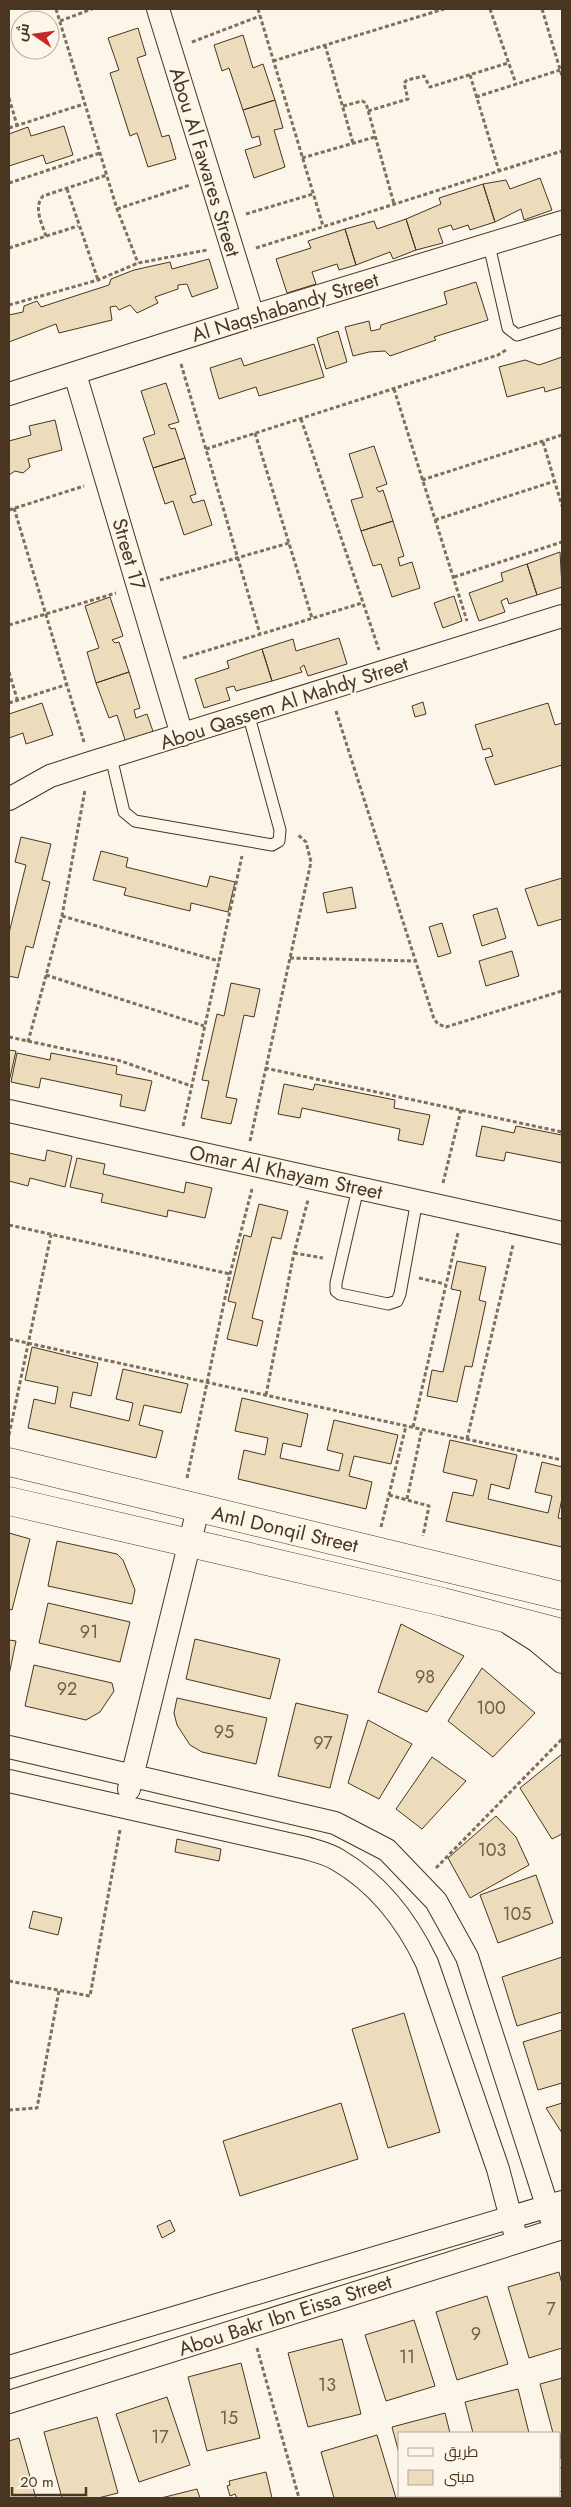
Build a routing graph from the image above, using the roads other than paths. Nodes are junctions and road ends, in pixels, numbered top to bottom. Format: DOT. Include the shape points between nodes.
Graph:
graph roads {
  1 [pos="158,9"];
  2 [pos="562,222"];
  3 [pos="489,245"];
  4 [pos="253,316"];
  5 [pos="562,321"];
  6 [pos="75,374"];
  7 [pos="9,394"];
  8 [pos="562,616"];
  9 [pos="248,713"];
  10 [pos="182,735"];
  11 [pos="112,757"];
  12 [pos="9,799"];
  13 [pos="9,1112"];
  14 [pos="358,1188"];
  15 [pos="428,1203"];
  16 [pos="562,1233"];
  17 [pos="9,1462"];
  18 [pos="9,1501"];
  19 [pos="189,1507"];
  20 [pos="190,1544"];
  21 [pos="562,1596"];
  22 [pos="501,1617"];
  23 [pos="562,1632"];
  24 [pos="562,1662"];
  25 [pos="9,1747"];
  26 [pos="132,1776"];
  27 [pos="9,1781"];
  28 [pos="124,1807"];
  29 [pos="555,2204"];
  30 [pos="512,2218"];
  31 [pos="559,2229"];
  32 [pos="517,2241"];
  33 [pos="9,2367"];
  34 [pos="9,2402"];
  1 -- 4 [label="street, Abou Al Fawares Street"];
  2 -- 3 [label="street, Al Naqshabandy Street"];
  3 -- 4 [label="street, Al Naqshabandy Street"];
  3 -- 5 [label="lane" via="508,328 517,335"];
  4 -- 6 [label="street, Al Naqshabandy Street"];
  6 -- 7 [label="street, Al Naqshabandy Street"];
  6 -- 10 [label="street, Street 17"];
  8 -- 9 [label="street, Abou Qassem Al Mahdy Street"];
  9 -- 10 [label="street, Abou Qassem Al Mahdy Street"];
  9 -- 11 [label="lane" via="280,830 279,840 272,845 135,822 124,812"];
  10 -- 11 [label="street, Abou Qassem Al Mahdy Street"];
  11 -- 12 [label="street, Abou Qassem Al Mahdy Street" via="50,776"];
  13 -- 14 [label="street, Omar Al Khayam Street"];
  14 -- 15 [label="street, Omar Al Khayam Street"];
  14 -- 15 [label="lane" via="340,1261 336,1291 340,1294 388,1304 397,1301"];
  15 -- 16 [label="street, Omar Al Khayam Street"];
  17 -- 19 [label="street, Aml Donqil Street"];
  18 -- 20 [label="street, Aml Donqil Street"];
  19 -- 20 [label="street"];
  19 -- 21 [label="street, Aml Donqil Street"];
  20 -- 22 [label="street, Aml Donqil Street"];
  20 -- 26 [label="street"];
  22 -- 23 [label="street, Aml Donqil Street"];
  22 -- 24 [label="street"];
  25 -- 26 [label="street"];
  26 -- 28 [label="street"];
  26 -- 29 [label="street" via="335,1823 388,1850 421,1883 436,1901 467,1956"];
  27 -- 28 [label="street"];
  28 -- 30 [label="street" via="306,1848 336,1859 369,1881 390,1902 414,1935 428,1963"];
  29 -- 30 [label="street, Abou Bakr Ibn Eissa Street"];
  29 -- 31 [label="street"];
  30 -- 32 [label="street"];
  30 -- 33 [label="street, Abou Bakr Ibn Eissa Street"];
  31 -- 32 [label="street, Abou Bakr Ibn Eissa Street"];
  32 -- 34 [label="street, Abou Bakr Ibn Eissa Street"];
}
